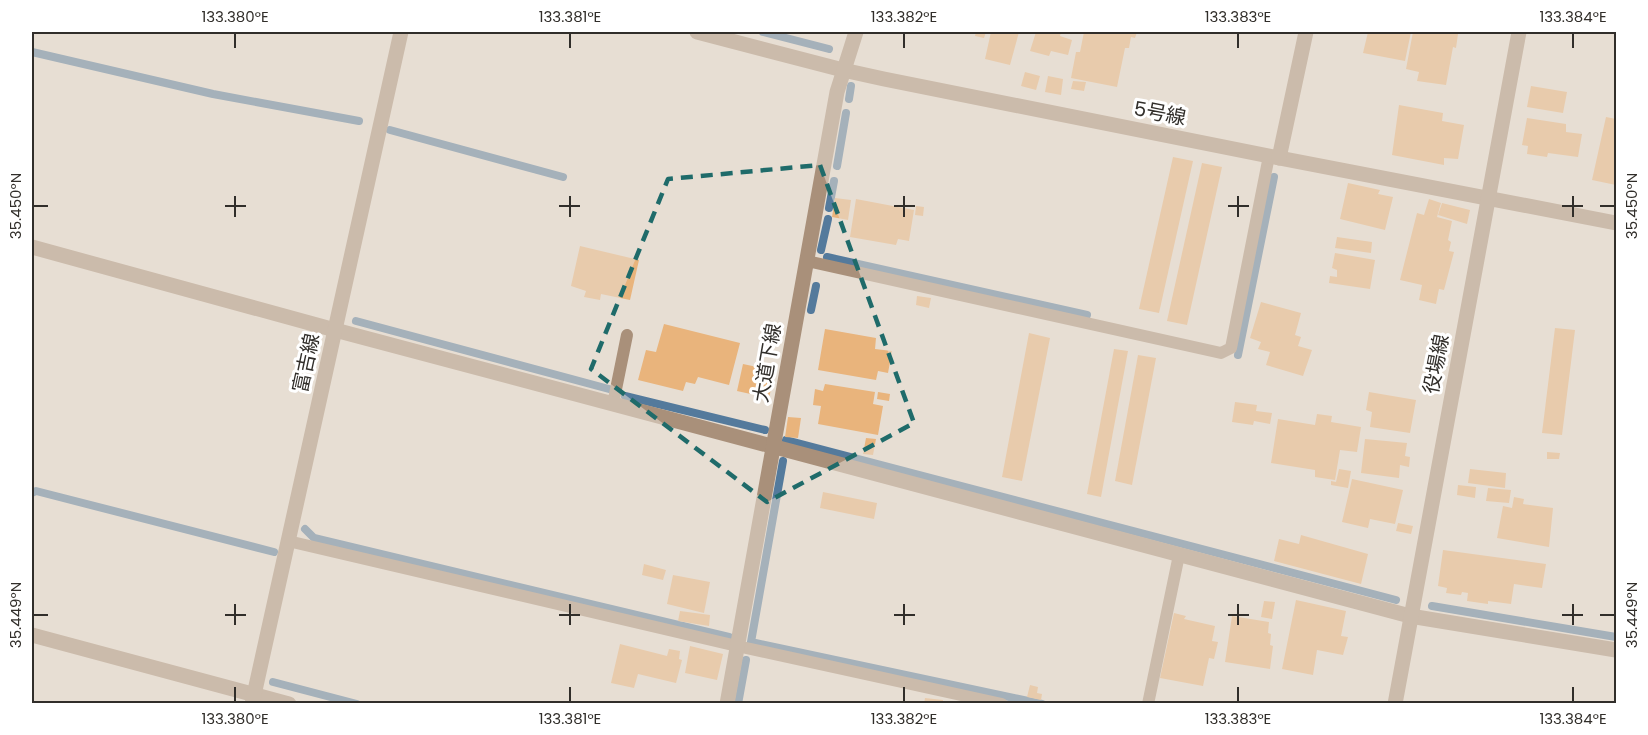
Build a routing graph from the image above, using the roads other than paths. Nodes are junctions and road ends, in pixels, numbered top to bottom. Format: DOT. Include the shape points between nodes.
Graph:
graph roads {
  1 [pos="401,32"];
  2 [pos="697,32"];
  3 [pos="856,32"];
  4 [pos="1306,32"];
  5 [pos="1519,32"];
  6 [pos="843,70"];
  7 [pos="1274,157"];
  8 [pos="1488,198"];
  9 [pos="1617,222"];
  10 [pos="32,247"];
  11 [pos="807,261"];
  12 [pos="335,330"];
  13 [pos="627,335"];
  14 [pos="613,404"];
  15 [pos="773,446"];
  16 [pos="288,542"];
  17 [pos="1179,555"];
  18 [pos="1410,616"];
  19 [pos="32,635"];
  20 [pos="737,646"];
  21 [pos="1617,650"];
  22 [pos="253,699"];
  23 [pos="289,704"];
  24 [pos="727,704"];
  25 [pos="1002,704"];
  26 [pos="1148,704"];
  27 [pos="1395,704"];
  1 -- 12 [label="street, 富吉線"];
  2 -- 6 [label="street, 5号線"];
  3 -- 6 [label="street, 大道下線"];
  4 -- 7 [label="street"];
  5 -- 8 [label="street, 役場線"];
  6 -- 7 [label="street, 5号線"];
  6 -- 11 [label="street, 大道下線"];
  7 -- 8 [label="street, 5号線"];
  7 -- 11 [label="lane" via="1231,348 1221,353"];
  8 -- 9 [label="street, 5号線"];
  8 -- 18 [label="street, 役場線"];
  10 -- 12 [label="street"];
  11 -- 15 [label="street, 大道下線"];
  12 -- 14 [label="street"];
  12 -- 16 [label="street, 富吉線"];
  13 -- 14 [label="lane"];
  14 -- 15 [label="street"];
  15 -- 17 [label="street"];
  15 -- 20 [label="street, 大道下線"];
  16 -- 20 [label="lane"];
  16 -- 22 [label="street, 富吉線"];
  17 -- 18 [label="street"];
  17 -- 26 [label="lane"];
  18 -- 21 [label="street"];
  18 -- 27 [label="street, 役場線"];
  19 -- 22 [label="street"];
  20 -- 24 [label="street, 大道下線"];
  20 -- 25 [label="lane"];
  22 -- 23 [label="street"];
}
